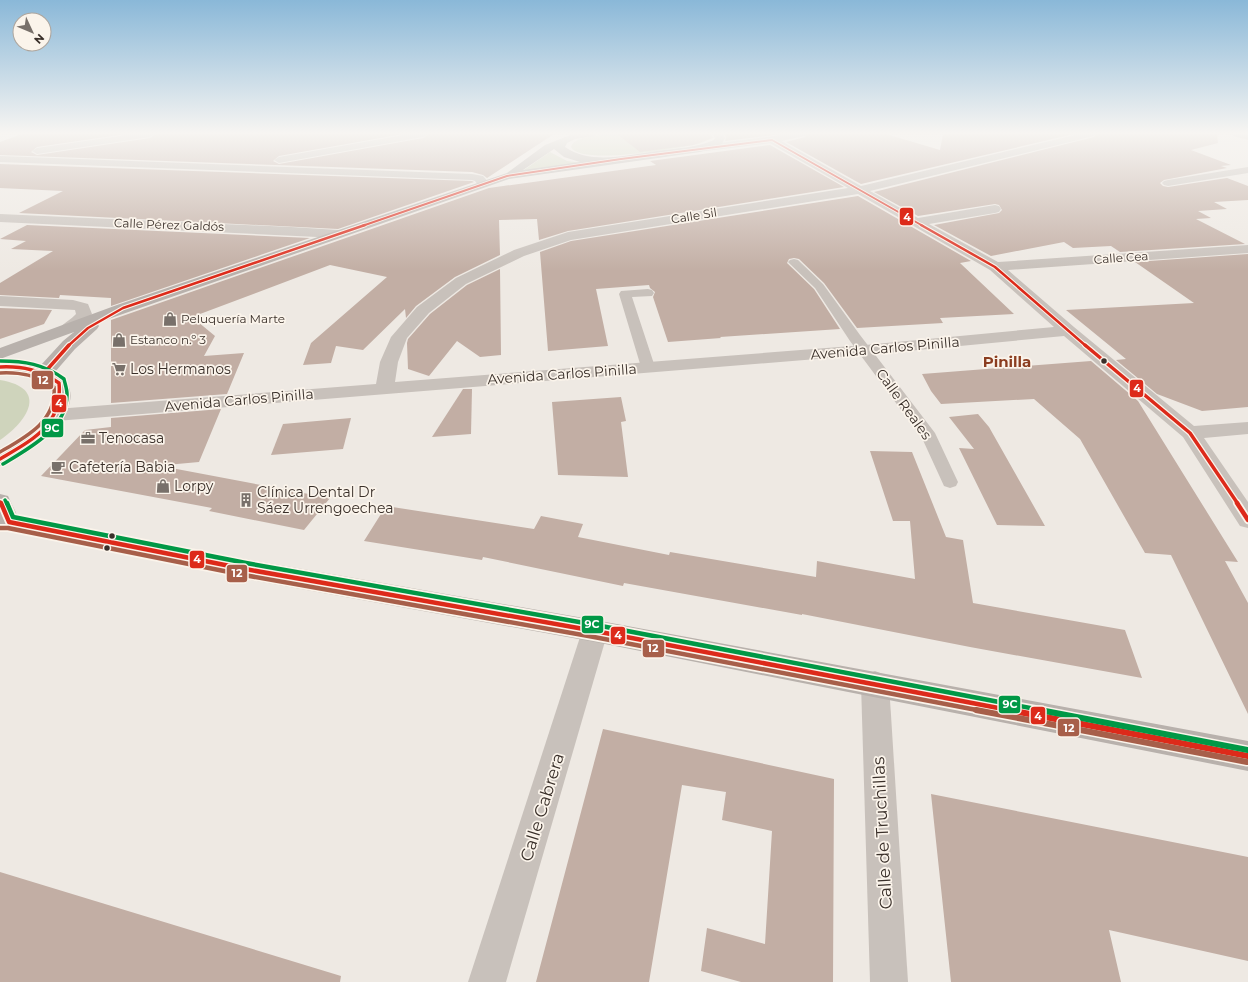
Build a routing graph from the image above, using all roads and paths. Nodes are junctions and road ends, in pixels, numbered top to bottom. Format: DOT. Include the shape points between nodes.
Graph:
graph roads {
  1 [pos="481,180"];
  2 [pos="496,180"];
  3 [pos="841,180"];
  4 [pos="901,180"];
  5 [pos="1188,180"];
  6 [pos="1168,183"];
  7 [pos="484,184"];
  8 [pos="859,190"];
  9 [pos="994,209"];
  10 [pos="0,218"];
  11 [pos="917,222"];
  12 [pos="338,234"];
  13 [pos="1248,249"];
  14 [pos="794,262"];
  15 [pos="995,267"];
  16 [pos="648,293"];
  17 [pos="0,301"];
  18 [pos="123,308"];
  19 [pos="67,329"];
  20 [pos="1068,331"];
  21 [pos="865,350"];
  22 [pos="0,354"];
  23 [pos="0,367"];
  24 [pos="648,367"];
  25 [pos="45,372"];
  26 [pos="385,388"];
  27 [pos="56,415"];
  28 [pos="1248,428"];
  29 [pos="1190,433"];
  30 [pos="0,460"];
  31 [pos="950,482"];
  32 [pos="3,516"];
  33 [pos="1248,520"];
  34 [pos="595,631"];
  35 [pos="875,684"];
  36 [pos="1248,756"];
  37 [pos="488,982"];
  38 [pos="889,982"];
  1 -- 7 [label="street"];
  2 -- 7 [label="main road"];
  3 -- 8 [label="street"];
  4 -- 8 [label="street, Calle Sil"];
  5 -- 6 [label="street"];
  7 -- 12 [label="main road"];
  8 -- 11 [label="street"];
  8 -- 26 [label="street, Calle Sil" via="568,236 519,253 461,281 423,310 399,337 389,362"];
  9 -- 11 [label="street"];
  10 -- 12 [label="street, Calle Pérez Galdós"];
  11 -- 15 [label="street"];
  12 -- 18 [label="main road"];
  13 -- 15 [label="street, Calle Cea"];
  14 -- 21 [label="lane, Calle Reales" via="819,286"];
  15 -- 20 [label="street"];
  16 -- 24 [label="lane" via="625,294"];
  17 -- 19 [label="street" via="82,307 84,314 77,323"];
  18 -- 19 [label="main road"];
  18 -- 25 [label="main road" via="88,328"];
  19 -- 22 [label="main road"];
  20 -- 21 [label="street, Avenida Carlos Pinilla"];
  20 -- 29 [label="street"];
  21 -- 24 [label="street, Avenida Carlos Pinilla"];
  21 -- 31 [label="lane, Calle Reales" via="930,437"];
  23 -- 25 [label="main road" via="21,366"];
  24 -- 26 [label="street, Avenida Carlos Pinilla"];
  25 -- 27 [label="main road" via="59,383 62,397"];
  26 -- 27 [label="street, Avenida Carlos Pinilla"];
  27 -- 30 [label="main road" via="36,436"];
  28 -- 29 [label="street"];
  29 -- 33 [label="street"];
  32 -- 34 [label="main road" via="245,569"];
  34 -- 35 [label="main road"];
  34 -- 37 [label="street, Calle Cabrera"];
  35 -- 36 [label="main road"];
  35 -- 38 [label="street, Calle de Truchillas"];
}
